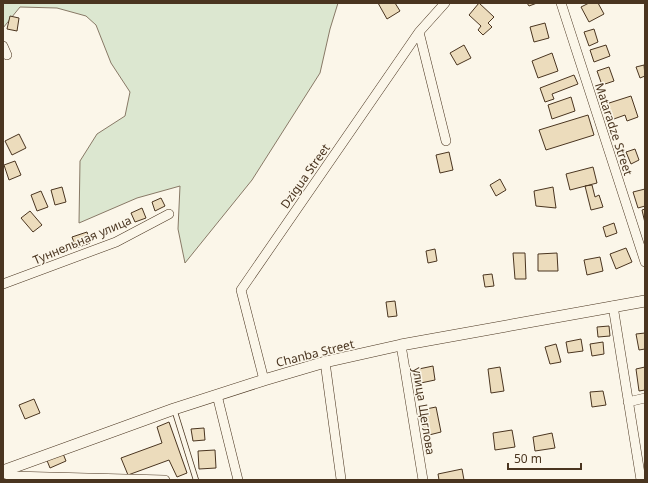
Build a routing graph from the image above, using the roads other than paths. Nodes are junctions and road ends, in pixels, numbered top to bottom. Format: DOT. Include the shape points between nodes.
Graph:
graph roads {
  1 [pos="445,3"];
  2 [pos="561,3"];
  3 [pos="418,32"];
  4 [pos="446,141"];
  5 [pos="169,214"];
  6 [pos="645,262"];
  7 [pos="3,284"];
  8 [pos="645,301"];
  9 [pos="613,306"];
  10 [pos="400,345"];
  11 [pos="325,362"];
  12 [pos="264,380"];
  13 [pos="217,395"];
  14 [pos="645,398"];
  15 [pos="628,402"];
  16 [pos="174,409"];
  17 [pos="9,473"];
  18 [pos="72,478"];
  19 [pos="341,479"];
  20 [pos="165,480"];
  21 [pos="196,480"];
  22 [pos="238,480"];
  23 [pos="423,480"];
  24 [pos="641,480"];
  1 -- 3 [label="street, Dzigua Street"];
  2 -- 6 [label="street, Mataradze Street"];
  3 -- 4 [label="street"];
  3 -- 12 [label="street, Dzigua Street" via="241,290"];
  5 -- 7 [label="street, Туннельная улица" via="116,242"];
  8 -- 9 [label="street, Chanba Street"];
  9 -- 10 [label="street, Chanba Street"];
  9 -- 15 [label="street"];
  10 -- 11 [label="street, Chanba Street"];
  10 -- 23 [label="street, улица Щеглова"];
  11 -- 12 [label="street, Chanba Street"];
  11 -- 19 [label="street"];
  12 -- 13 [label="street, Chanba Street"];
  13 -- 16 [label="street, Chanba Street"];
  13 -- 22 [label="street"];
  14 -- 15 [label="street"];
  15 -- 24 [label="street"];
  16 -- 17 [label="street, Chanba Street"];
  16 -- 21 [label="lane"];
  17 -- 18 [label="street"];
  18 -- 20 [label="street"];
}
